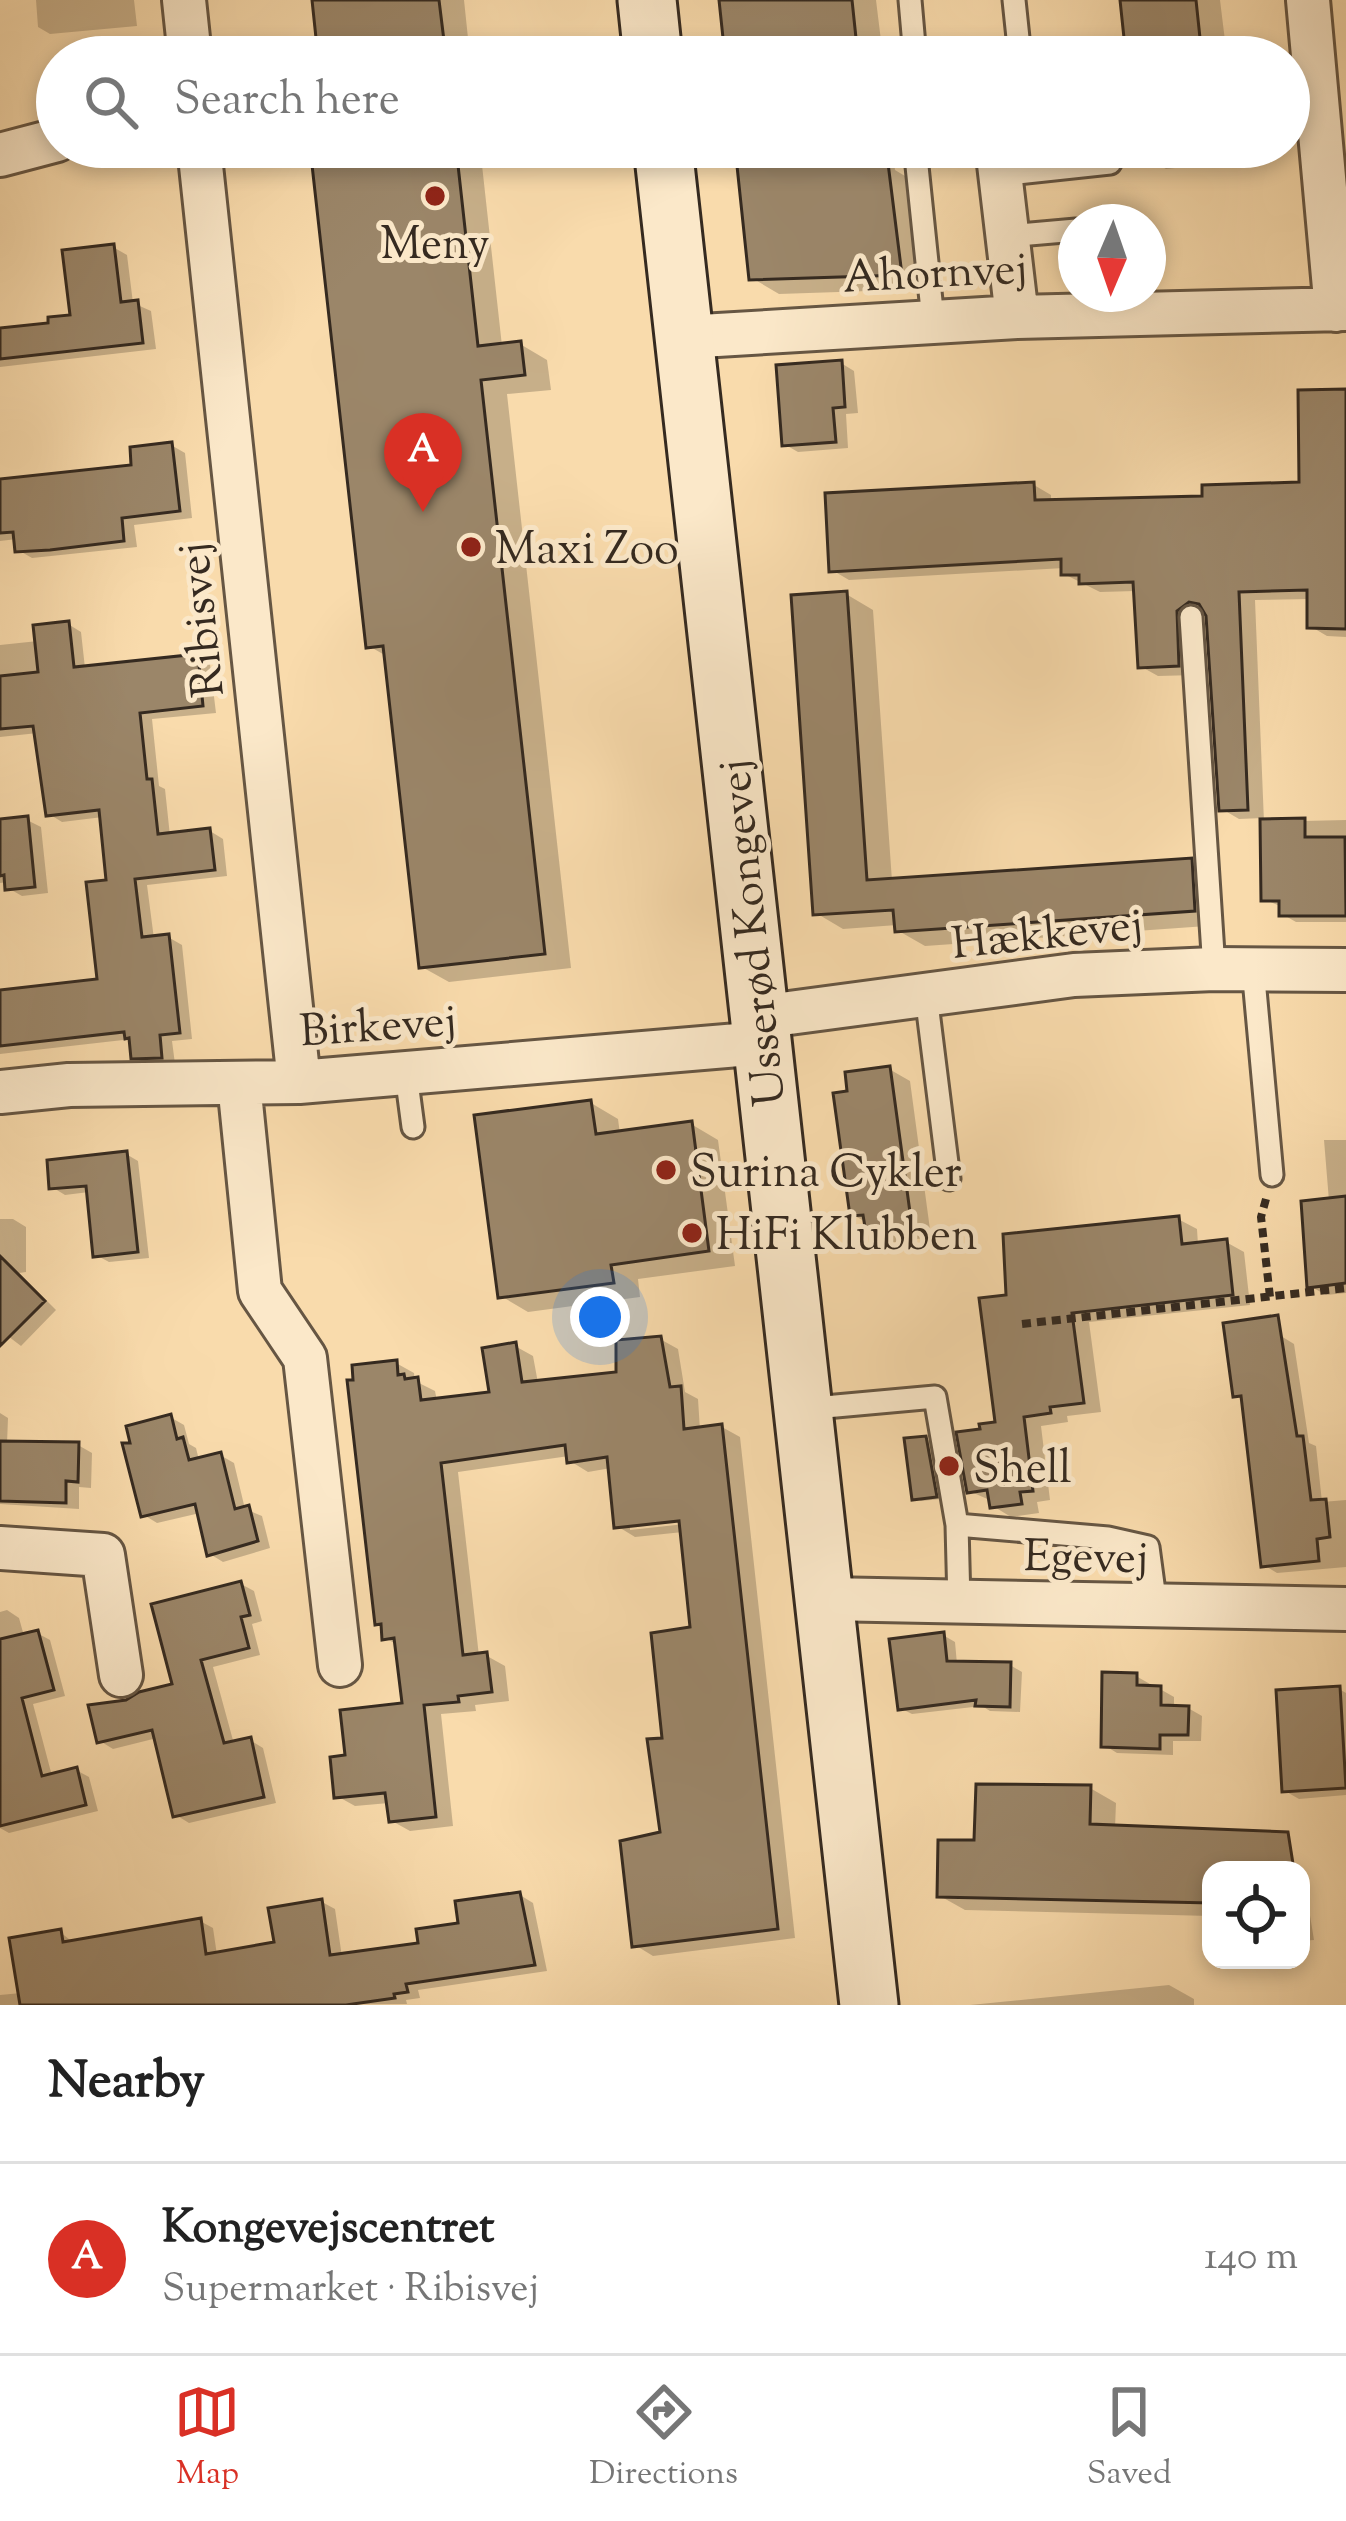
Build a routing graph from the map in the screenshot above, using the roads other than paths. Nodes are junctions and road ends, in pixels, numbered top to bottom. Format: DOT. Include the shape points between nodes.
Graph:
graph roads {
  1 [pos="184,0"];
  2 [pos="646,0"];
  3 [pos="910,0"];
  4 [pos="1014,0"];
  5 [pos="1308,0"];
  6 [pos="188,36"];
  7 [pos="650,36"];
  8 [pos="913,36"];
  9 [pos="1018,36"];
  10 [pos="36,146"];
  11 [pos="0,155"];
  12 [pos="201,168"];
  13 [pos="665,168"];
  14 [pos="917,168"];
  15 [pos="1000,168"];
  16 [pos="1336,208"];
  17 [pos="1058,232"];
  18 [pos="1007,236"];
  19 [pos="1341,310"];
  20 [pos="1017,317"];
  21 [pos="933,320"];
  22 [pos="684,337"];
  23 [pos="1191,617"];
  24 [pos="1233,969"];
  25 [pos="1346,970"];
  26 [pos="926,995"];
  27 [pos="760,1030"];
  28 [pos="406,1074"];
  29 [pos="299,1082"];
  30 [pos="239,1084"];
  31 [pos="0,1092"];
  32 [pos="412,1127"];
  33 [pos="1272,1175"];
  34 [pos="949,1179"];
  35 [pos="803,1409"];
  36 [pos="957,1526"];
  37 [pos="0,1549"];
  38 [pos="826,1599"];
  39 [pos="958,1603"];
  40 [pos="1156,1607"];
  41 [pos="1346,1609"];
  42 [pos="340,1666"];
  43 [pos="121,1675"];
  44 [pos="858,2003"];
  1 -- 6 [label="street"];
  2 -- 7 [label="main road"];
  3 -- 8 [label="lane"];
  4 -- 9 [label="lane"];
  5 -- 16 [label="street, Ahornvej"];
  10 -- 11 [label="street"];
  12 -- 29 [label="street, Ribisvej"];
  13 -- 22 [label="main road, Usserød Kongevej"];
  14 -- 21 [label="lane"];
  15 -- 18 [label="street"];
  16 -- 19 [label="street, Ahornvej"];
  17 -- 18 [label="lane"];
  18 -- 20 [label="street"];
  19 -- 20 [label="street, Ahornvej"];
  20 -- 21 [label="street, Ahornvej"];
  21 -- 22 [label="street, Ahornvej"];
  22 -- 27 [label="main road, Usserød Kongevej"];
  23 -- 24 [label="lane"];
  24 -- 25 [label="street, Hækkevej"];
  24 -- 26 [label="street, Hækkevej" via="1074,975"];
  24 -- 33 [label="lane"];
  26 -- 27 [label="street, Hækkevej"];
  26 -- 34 [label="lane"];
  27 -- 28 [label="street, Birkevej"];
  27 -- 35 [label="main road, Usserød Kongevej"];
  28 -- 29 [label="street, Birkevej"];
  28 -- 32 [label="lane"];
  29 -- 30 [label="street, Birkevej"];
  30 -- 31 [label="street, Birkevej"];
  30 -- 42 [label="street" via="260,1291 305,1358"];
  35 -- 36 [label="lane" via="935,1397"];
  35 -- 38 [label="main road, Usserød Kongevej"];
  36 -- 39 [label="lane"];
  36 -- 40 [label="lane" via="1148,1547"];
  37 -- 43 [label="street" via="103,1555"];
  38 -- 39 [label="street, Egevej"];
  38 -- 44 [label="main road, Usserød Kongevej"];
  39 -- 40 [label="street, Egevej"];
  40 -- 41 [label="street, Egevej"];
}
